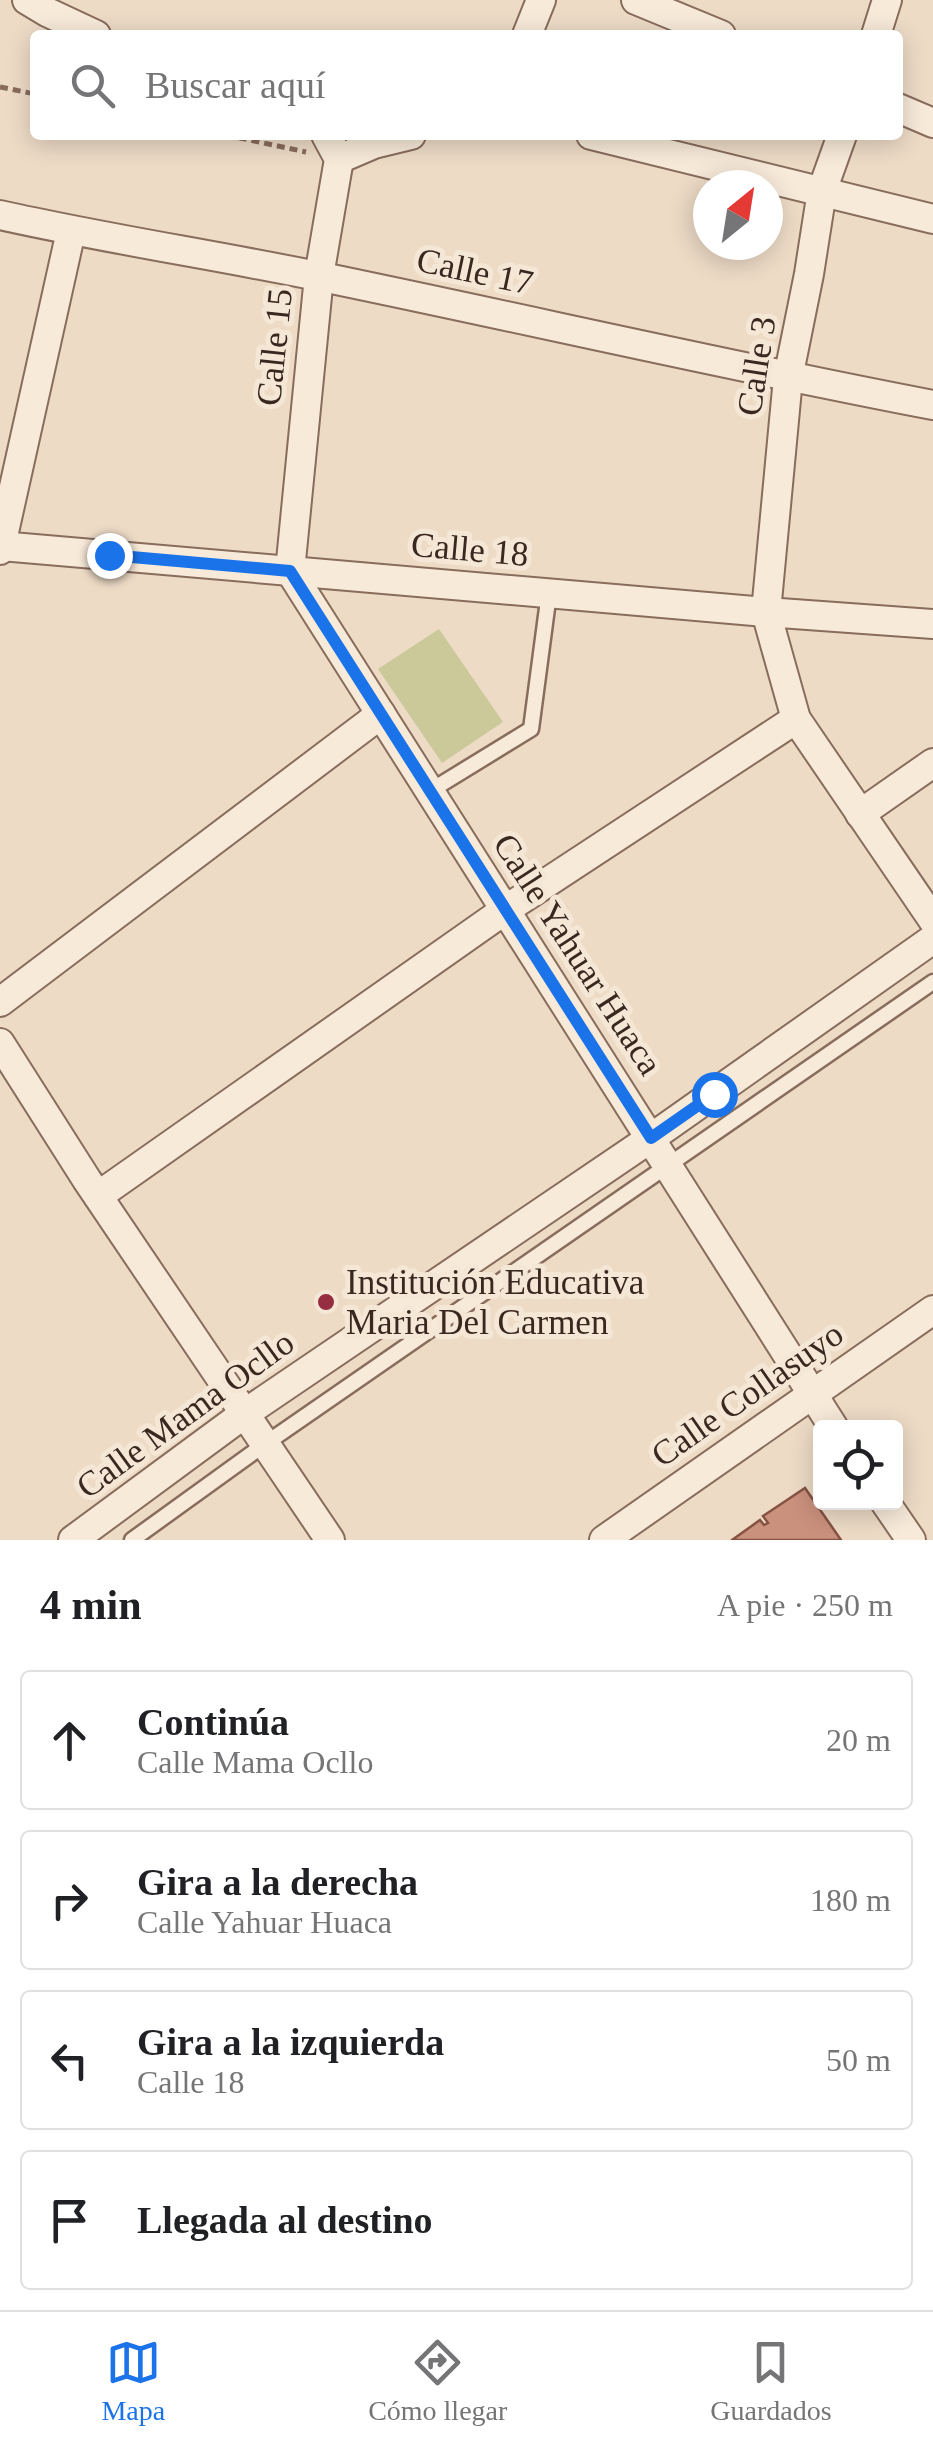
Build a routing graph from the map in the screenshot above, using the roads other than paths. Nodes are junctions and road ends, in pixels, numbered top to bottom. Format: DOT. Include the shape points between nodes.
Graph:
graph roads {
  1 [pos="26,0"];
  2 [pos="541,0"];
  3 [pos="636,0"];
  4 [pos="887,0"];
  5 [pos="85,30"];
  6 [pos="529,30"];
  7 [pos="709,30"];
  8 [pos="878,30"];
  9 [pos="903,110"];
  10 [pos="933,123"];
  11 [pos="390,140"];
  12 [pos="612,140"];
  13 [pos="840,140"];
  14 [pos="332,147"];
  15 [pos="822,190"];
  16 [pos="0,215"];
  17 [pos="933,219"];
  18 [pos="70,231"];
  19 [pos="318,276"];
  20 [pos="788,378"];
  21 [pos="933,405"];
  22 [pos="0,547"];
  23 [pos="290,571"];
  24 [pos="549,593"];
  25 [pos="766,612"];
  26 [pos="933,624"];
  27 [pos="381,714"];
  28 [pos="796,719"];
  29 [pos="933,763"];
  30 [pos="430,791"];
  31 [pos="860,814"];
  32 [pos="505,910"];
  33 [pos="933,920"];
  34 [pos="933,939"];
  35 [pos="933,982"];
  36 [pos="0,1002"];
  37 [pos="0,1043"];
  38 [pos="651,1138"];
  39 [pos="667,1165"];
  40 [pos="98,1196"];
  41 [pos="933,1310"];
  42 [pos="812,1395"];
  43 [pos="244,1414"];
  44 [pos="829,1420"];
  45 [pos="265,1444"];
  46 [pos="890,1510"];
  47 [pos="73,1540"];
  48 [pos="132,1540"];
  49 [pos="330,1540"];
  50 [pos="604,1540"];
  51 [pos="911,1540"];
  1 -- 5 [label="street"];
  2 -- 6 [label="street"];
  3 -- 7 [label="street"];
  4 -- 8 [label="street"];
  9 -- 10 [label="street"];
  11 -- 14 [label="street"];
  12 -- 15 [label="street"];
  13 -- 15 [label="street, Calle 3"];
  14 -- 19 [label="street, Calle 15"];
  15 -- 17 [label="street"];
  15 -- 20 [label="street, Calle 3"];
  16 -- 18 [label="street, Calle 17"];
  18 -- 19 [label="street, Calle 17"];
  18 -- 22 [label="street"];
  19 -- 20 [label="street, Calle 17"];
  19 -- 23 [label="street, Calle 15"];
  20 -- 21 [label="street, Calle 17"];
  20 -- 25 [label="street, Calle 3"];
  22 -- 23 [label="street, Calle 18"];
  23 -- 24 [label="street, Calle 18"];
  23 -- 27 [label="street, Calle Yahuar Huaca"];
  24 -- 25 [label="street, Calle 18"];
  24 -- 30 [label="lane" via="531,730"];
  25 -- 26 [label="street, Calle 18"];
  25 -- 28 [label="street"];
  27 -- 30 [label="street, Calle Yahuar Huaca"];
  27 -- 36 [label="street"];
  28 -- 31 [label="street"];
  28 -- 32 [label="street"];
  29 -- 31 [label="street"];
  30 -- 32 [label="street, Calle Yahuar Huaca"];
  31 -- 33 [label="street"];
  32 -- 38 [label="street, Calle Yahuar Huaca"];
  32 -- 40 [label="street"];
  34 -- 38 [label="street, Calle Mama Ocllo"];
  35 -- 39 [label="lane"];
  37 -- 40 [label="street"];
  38 -- 39 [label="street, Calle Yahuar Huaca"];
  38 -- 43 [label="street, Calle Mama Ocllo"];
  39 -- 42 [label="street, Calle Yahuar Huaca"];
  39 -- 45 [label="lane"];
  40 -- 43 [label="street"];
  41 -- 42 [label="street, Calle Collasuyo"];
  42 -- 44 [label="street, Calle Yahuar Huaca"];
  42 -- 50 [label="street, Calle Collasuyo"];
  43 -- 45 [label="street"];
  43 -- 47 [label="street, Calle Mama Ocllo"];
  45 -- 48 [label="lane"];
  45 -- 49 [label="street"];
  46 -- 51 [label="street"];
}
